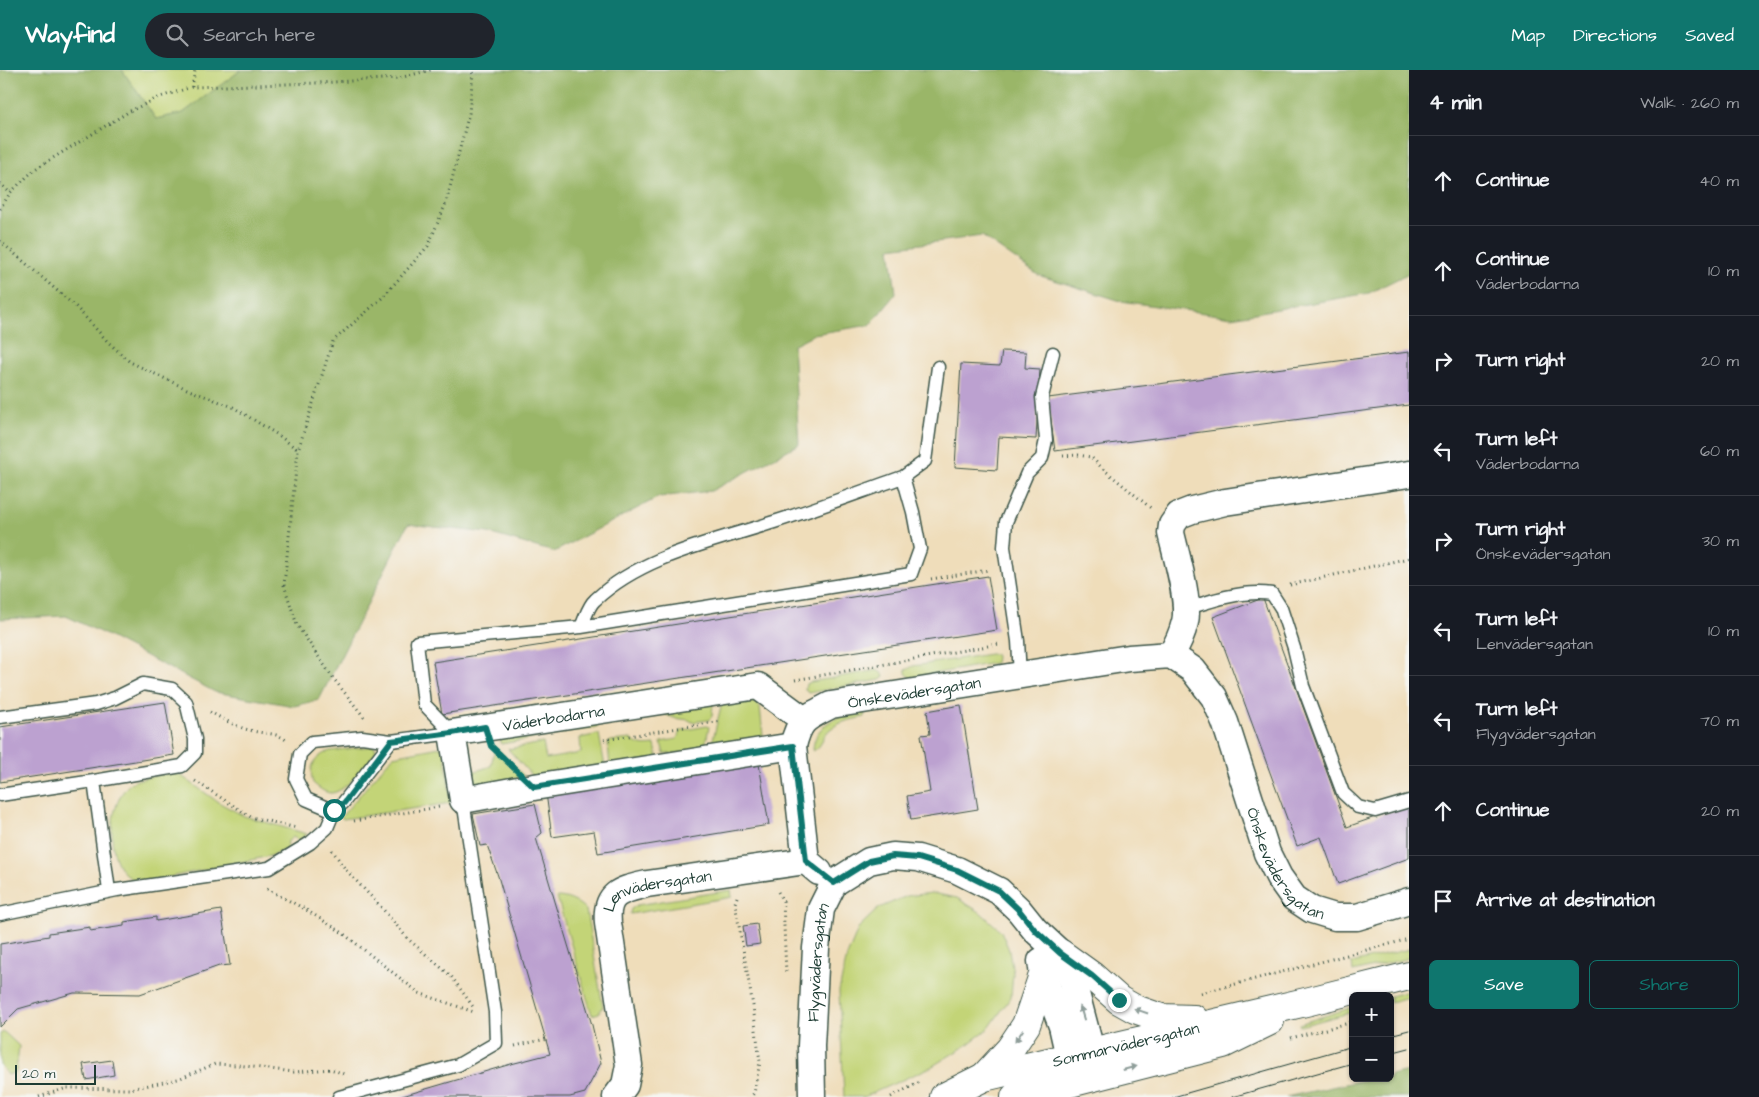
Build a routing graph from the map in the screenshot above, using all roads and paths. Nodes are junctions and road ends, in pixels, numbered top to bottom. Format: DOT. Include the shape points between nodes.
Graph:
graph roads {
  1 [pos="195,70"];
  2 [pos="431,70"];
  3 [pos="471,70"];
  4 [pos="192,87"];
  5 [pos="0,183"];
  6 [pos="10,193"];
  7 [pos="0,209"];
  8 [pos="0,241"];
  9 [pos="1053,353"];
  10 [pos="938,367"];
  11 [pos="298,450"];
  12 [pos="1042,458"];
  13 [pos="1409,474"];
  14 [pos="903,477"];
  15 [pos="1172,525"];
  16 [pos="1409,558"];
  17 [pos="974,572"];
  18 [pos="931,579"];
  19 [pos="1272,594"];
  20 [pos="1185,609"];
  21 [pos="581,627"];
  22 [pos="1018,641"];
  23 [pos="1171,655"];
  24 [pos="1020,675"];
  25 [pos="758,686"];
  26 [pos="722,692"];
  27 [pos="600,710"];
  28 [pos="209,711"];
  29 [pos="0,717"];
  30 [pos="728,719"];
  31 [pos="804,720"];
  32 [pos="714,723"];
  33 [pos="485,727"];
  34 [pos="452,733"];
  35 [pos="604,740"];
  36 [pos="391,741"];
  37 [pos="793,746"];
  38 [pos="300,754"];
  39 [pos="608,776"];
  40 [pos="94,781"];
  41 [pos="534,787"];
  42 [pos="0,795"];
  43 [pos="464,800"];
  44 [pos="1409,801"];
  45 [pos="334,810"];
  46 [pos="327,828"];
  47 [pos="806,861"];
  48 [pos="775,866"];
  49 [pos="235,873"];
  50 [pos="834,883"];
  51 [pos="109,891"];
  52 [pos="738,893"];
  53 [pos="1409,901"];
  54 [pos="0,914"];
  55 [pos="1035,930"];
  56 [pos="1060,953"];
  57 [pos="1043,975"];
  58 [pos="1409,976"];
  59 [pos="786,977"];
  60 [pos="1310,1001"];
  61 [pos="1223,1020"];
  62 [pos="546,1039"];
  63 [pos="496,1043"];
  64 [pos="1083,1067"];
  65 [pos="984,1077"];
  66 [pos="344,1096"];
  67 [pos="39,1097"];
  68 [pos="616,1097"];
  69 [pos="751,1097"];
  70 [pos="812,1097"];
  71 [pos="944,1097"];
  72 [pos="1015,1097"];
  1 -- 4 [label="path"];
  2 -- 4 [label="path" via="399,78"];
  3 -- 11 [label="path" via="469,113 446,203 428,246 382,298 333,341"];
  4 -- 6 [label="path" via="130,111 34,169"];
  5 -- 6 [label="path"];
  6 -- 7 [label="path"];
  8 -- 11 [label="path" via="76,307 130,362 232,407"];
  9 -- 12 [label="lane" via="1042,397 1046,440"];
  10 -- 14 [label="lane" via="924,461"];
  11 -- 36 [label="path" via="284,585 297,625 333,678 370,725"];
  12 -- 15 [label="path" via="1091,457"];
  12 -- 22 [label="lane" via="1027,473 1006,522 1004,547"];
  13 -- 15 [label="street" via="1225,502 1185,512"];
  14 -- 21 [label="lane" via="650,564 613,585 593,602"];
  14 -- 21 [label="lane" via="920,549 911,574"];
  15 -- 20 [label="street"];
  16 -- 19 [label="path" via="1285,586"];
  17 -- 18 [label="path"];
  19 -- 20 [label="lane" via="1240,594"];
  19 -- 44 [label="lane" via="1281,608 1303,686 1343,793 1358,807 1375,812"];
  20 -- 23 [label="street" via="1186,620 1180,640"];
  21 -- 34 [label="lane" via="417,642 424,704"];
  22 -- 24 [label="lane"];
  22 -- 25 [label="path"];
  23 -- 24 [label="street, Önskevädersgatan" via="1129,658"];
  23 -- 53 [label="street, Önskevädersgatan" via="1193,670 1214,697 1267,853 1294,898 1312,910 1335,917 1357,916"];
  24 -- 31 [label="street, Önskevädersgatan" via="831,705"];
  25 -- 26 [label="street, Väderbodarna"];
  25 -- 31 [label="street"];
  26 -- 27 [label="street, Väderbodarna"];
  26 -- 32 [label="path"];
  27 -- 33 [label="street, Väderbodarna"];
  27 -- 35 [label="path"];
  28 -- 38 [label="path" via="253,731 269,732 283,738"];
  29 -- 40 [label="lane" via="96,704 143,684 172,690 186,702 195,753 182,766"];
  30 -- 32 [label="path"];
  31 -- 37 [label="street" via="796,732"];
  32 -- 35 [label="path"];
  33 -- 34 [label="street, Väderbodarna"];
  33 -- 41 [label="path" via="491,746"];
  34 -- 36 [label="lane"];
  34 -- 43 [label="street"];
  35 -- 39 [label="path"];
  36 -- 38 [label="lane" via="362,737 312,742"];
  36 -- 45 [label="lane" via="344,803"];
  37 -- 39 [label="street"];
  37 -- 47 [label="street"];
  38 -- 45 [label="lane" via="296,778 306,799"];
  39 -- 41 [label="street"];
  40 -- 42 [label="lane"];
  40 -- 51 [label="lane"];
  41 -- 43 [label="street"];
  43 -- 63 [label="lane" via="496,1012"];
  45 -- 46 [label="lane"];
  46 -- 49 [label="lane" via="310,843 269,868"];
  46 -- 49 [label="path" via="330,847 346,870 408,939 451,976 477,1014 419,993 340,931"];
  47 -- 48 [label="street, Lenvädersgatan"];
  47 -- 50 [label="street"];
  48 -- 59 [label="path" via="776,888 783,901"];
  48 -- 68 [label="street, Lenvädersgatan" via="647,884 622,890 613,897 607,910 608,923 629,1065 626,1085"];
  49 -- 51 [label="lane"];
  50 -- 55 [label="street, Flygvädersgatan" via="869,861 893,856 918,858 957,870 999,891"];
  50 -- 70 [label="street, Flygvädersgatan" via="821,909 816,948"];
  51 -- 54 [label="lane"];
  52 -- 69 [label="path" via="734,903 760,1062"];
  55 -- 56 [label="street, Flygvädersgatan"];
  55 -- 57 [label="street, Flygvädersgatan"];
  61 -- 56 [label="street, one-way" via="1162,1018 1135,1010"];
  64 -- 56 [label="street, Flygvädersgatan, one-way" via="1072,982"];
  57 -- 64 [label="street, Flygvädersgatan" via="1062,1026"];
  57 -- 65 [label="street, one-way" via="1026,1025 1010,1049"];
  58 -- 60 [label="street, Sommarvädersgatan"];
  60 -- 61 [label="street, Sommarvädersgatan"];
  64 -- 60 [label="street, Sommarvädersgatan, one-way" via="1223,1044"];
  61 -- 64 [label="street, Sommarvädersgatan"];
  62 -- 63 [label="path" via="511,1046"];
  63 -- 66 [label="lane" via="458,1065"];
  64 -- 65 [label="street, Sommarvädersgatan"];
  64 -- 72 [label="street, Sommarvädersgatan"];
  65 -- 71 [label="street, Sommarvädersgatan"];
  66 -- 67 [label="path" via="344,1074 331,1070 294,1072 215,1064 178,1079 130,1088 66,1088"];
}
